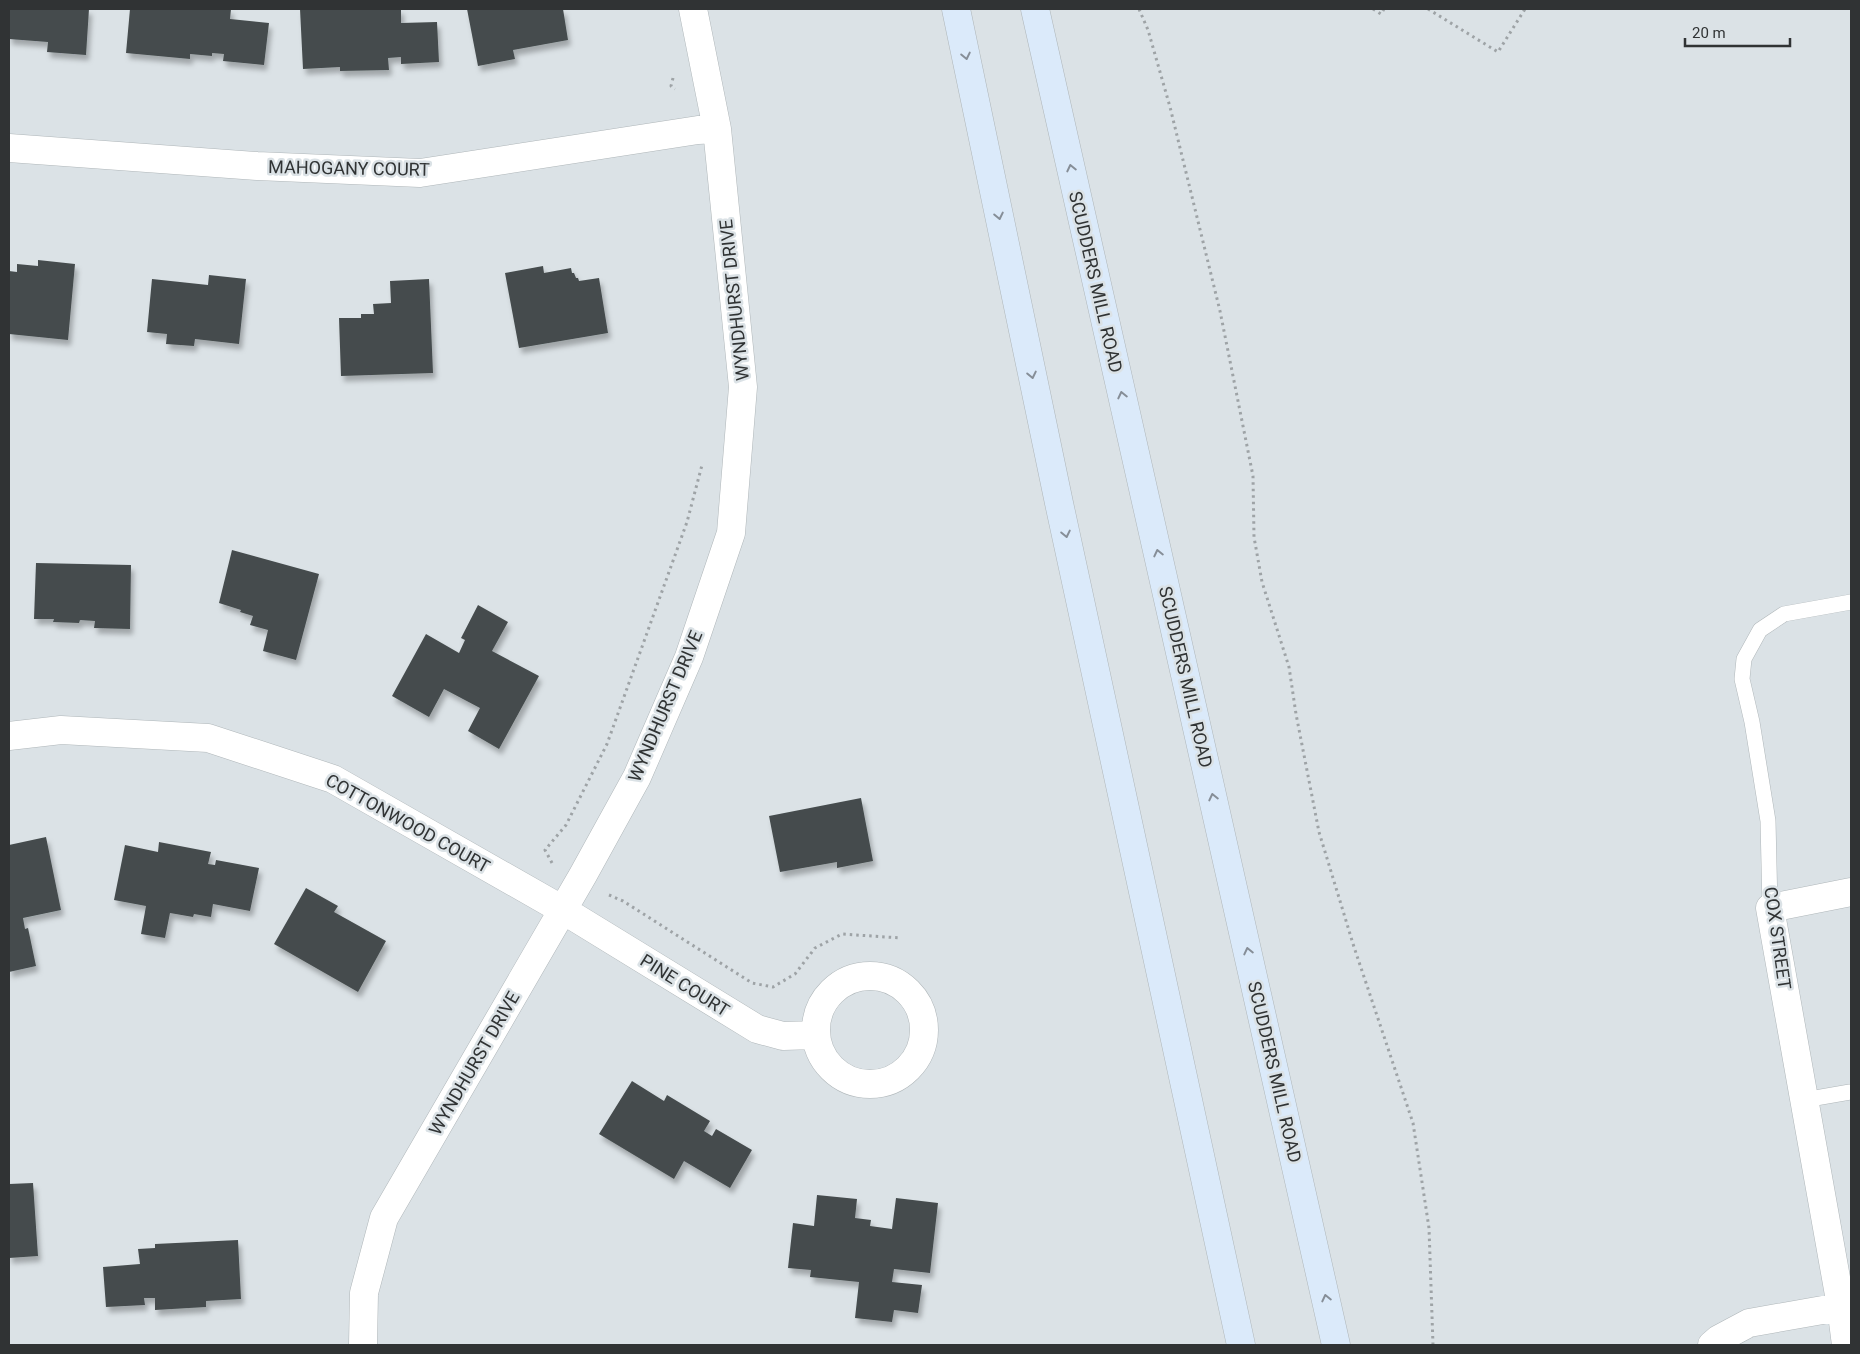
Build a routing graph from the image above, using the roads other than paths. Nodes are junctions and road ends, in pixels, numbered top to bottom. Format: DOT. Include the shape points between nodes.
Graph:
graph roads {
  1 [pos="693,9"];
  2 [pos="956,9"];
  3 [pos="1034,9"];
  4 [pos="717,129"];
  5 [pos="9,148"];
  6 [pos="1851,602"];
  7 [pos="9,736"];
  8 [pos="1851,892"];
  9 [pos="1770,908"];
  10 [pos="563,910"];
  11 [pos="815,1035"];
  12 [pos="1850,1092"];
  13 [pos="1804,1100"];
  14 [pos="1846,1306"];
  15 [pos="363,1345"];
  16 [pos="1241,1345"];
  17 [pos="1336,1345"];
  18 [pos="1712,1345"];
  19 [pos="1846,1345"];
  1 -- 4 [label="street, WYNDHURST DRIVE"];
  2 -- 16 [label="main road, one-way"];
  17 -- 3 [label="main road, SCUDDERS MILL ROAD, one-way"];
  4 -- 5 [label="street, MAHOGANY COURT" via="420,174"];
  4 -- 10 [label="street, WYNDHURST DRIVE" via="743,386 731,533 689,658 637,777"];
  6 -- 9 [label="lane, COX STREET" via="1784,614 1760,630 1744,659 1742,679 1768,821"];
  7 -- 10 [label="street, COTTONWOOD COURT" via="61,730 208,738 333,779"];
  8 -- 9 [label="street"];
  9 -- 13 [label="street, COX STREET"];
  10 -- 11 [label="street, PINE COURT" via="757,1029 783,1036"];
  10 -- 15 [label="street, WYNDHURST DRIVE" via="384,1218 364,1293"];
  12 -- 13 [label="lane"];
  13 -- 14 [label="street, COX STREET"];
  14 -- 18 [label="street" via="1749,1323"];
  14 -- 19 [label="street, COX STREET"];
}
